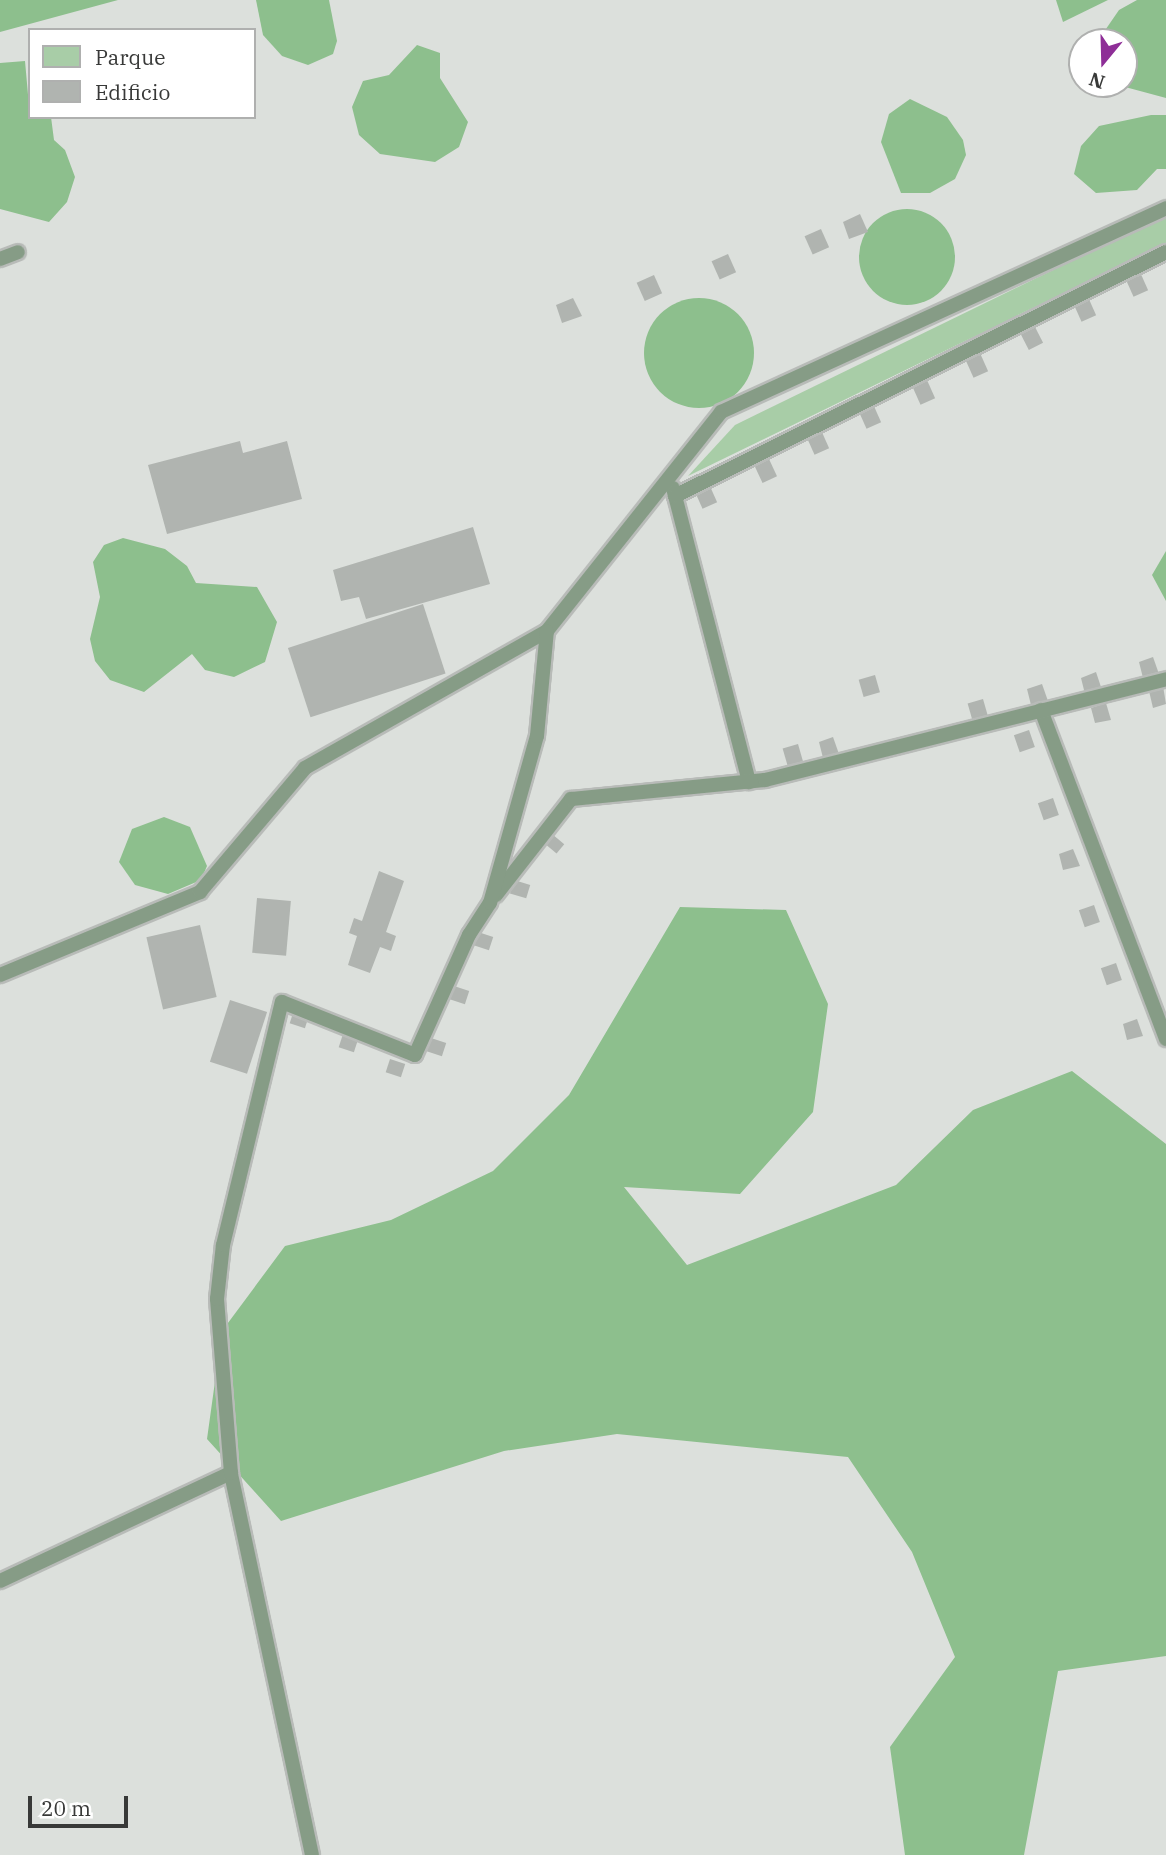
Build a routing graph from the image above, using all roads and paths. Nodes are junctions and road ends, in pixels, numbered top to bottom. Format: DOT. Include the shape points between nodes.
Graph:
graph roads {
  1 [pos="1166,208"];
  2 [pos="1166,251"];
  3 [pos="18,252"];
  4 [pos="0,259"];
  5 [pos="669,475"];
  6 [pos="675,495"];
  7 [pos="547,631"];
  8 [pos="1166,679"];
  9 [pos="1041,710"];
  10 [pos="749,782"];
  11 [pos="490,903"];
  12 [pos="0,975"];
  13 [pos="1166,1039"];
  14 [pos="231,1473"];
  15 [pos="0,1581"];
  16 [pos="312,1855"];
  1 -- 5 [label="lane" via="721,412"];
  2 -- 6 [label="lane"];
  3 -- 4 [label="lane"];
  5 -- 6 [label="lane"];
  5 -- 7 [label="lane"];
  6 -- 10 [label="lane"];
  7 -- 11 [label="lane" via="535,747"];
  7 -- 12 [label="lane" via="305,768 200,892"];
  8 -- 9 [label="lane"];
  9 -- 10 [label="lane"];
  9 -- 13 [label="lane"];
  10 -- 11 [label="lane" via="571,799"];
  11 -- 14 [label="lane" via="447,977 415,1055 282,1002 221,1259 217,1299"];
  14 -- 15 [label="lane"];
  14 -- 16 [label="lane"];
}
